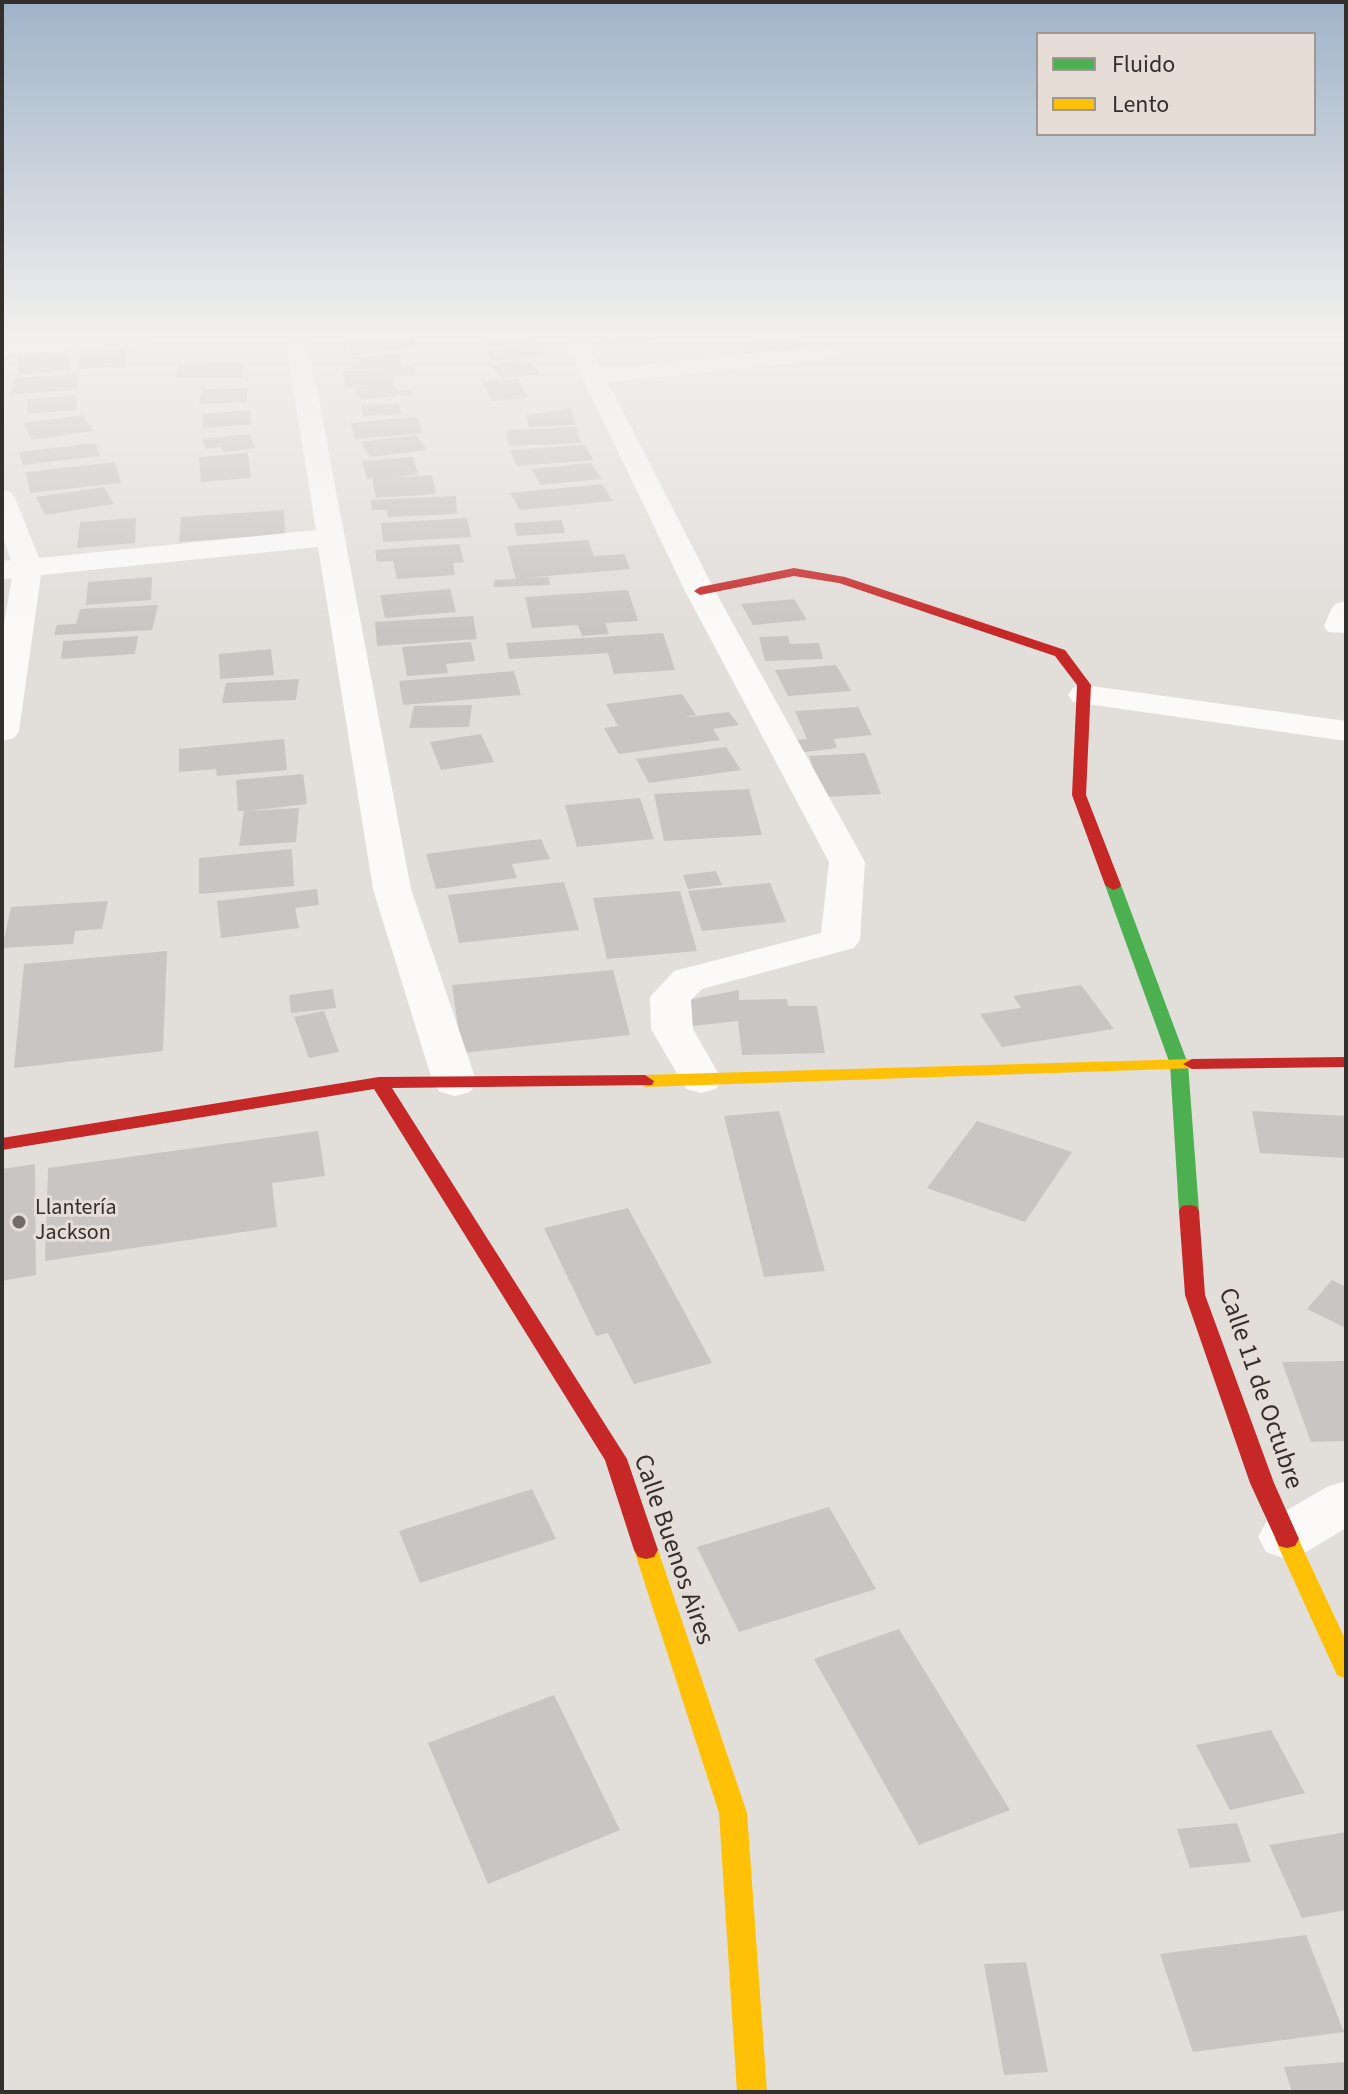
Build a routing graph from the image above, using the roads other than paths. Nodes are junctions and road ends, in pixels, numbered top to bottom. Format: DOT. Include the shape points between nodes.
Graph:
graph roads {
  1 [pos="313,435"];
  2 [pos="621,435"];
  3 [pos="2,498"];
  4 [pos="331,537"];
  5 [pos="15,569"];
  6 [pos="700,591"];
  7 [pos="1084,695"];
  8 [pos="2,731"];
  9 [pos="1346,731"];
  10 [pos="1346,1062"];
  11 [pos="1179,1064"];
  12 [pos="701,1080"];
  13 [pos="379,1083"];
  14 [pos="455,1083"];
  15 [pos="2,1144"];
  16 [pos="1346,1502"];
  17 [pos="1286,1537"];
  18 [pos="1346,1668"];
  19 [pos="752,2092"];
  1 -- 4 [label="street"];
  2 -- 6 [label="street"];
  3 -- 5 [label="street"];
  4 -- 5 [label="street"];
  4 -- 14 [label="street" via="392,889"];
  5 -- 8 [label="street"];
  6 -- 7 [label="street" via="794,572 841,580 1060,653 1084,685"];
  6 -- 12 [label="street" via="847,862 840,940 688,980 670,997 672,1029"];
  7 -- 9 [label="street"];
  7 -- 11 [label="street, Calle 11 de Octubre" via="1079,795"];
  10 -- 11 [label="street"];
  11 -- 12 [label="street"];
  11 -- 17 [label="street, Calle 11 de Octubre" via="1195,1295"];
  12 -- 14 [label="street"];
  13 -- 14 [label="street"];
  13 -- 15 [label="street"];
  13 -- 19 [label="street, Calle Buenos Aires" via="616,1459 733,1813"];
  16 -- 17 [label="street"];
  17 -- 18 [label="street, Calle 11 de Octubre"];
}
